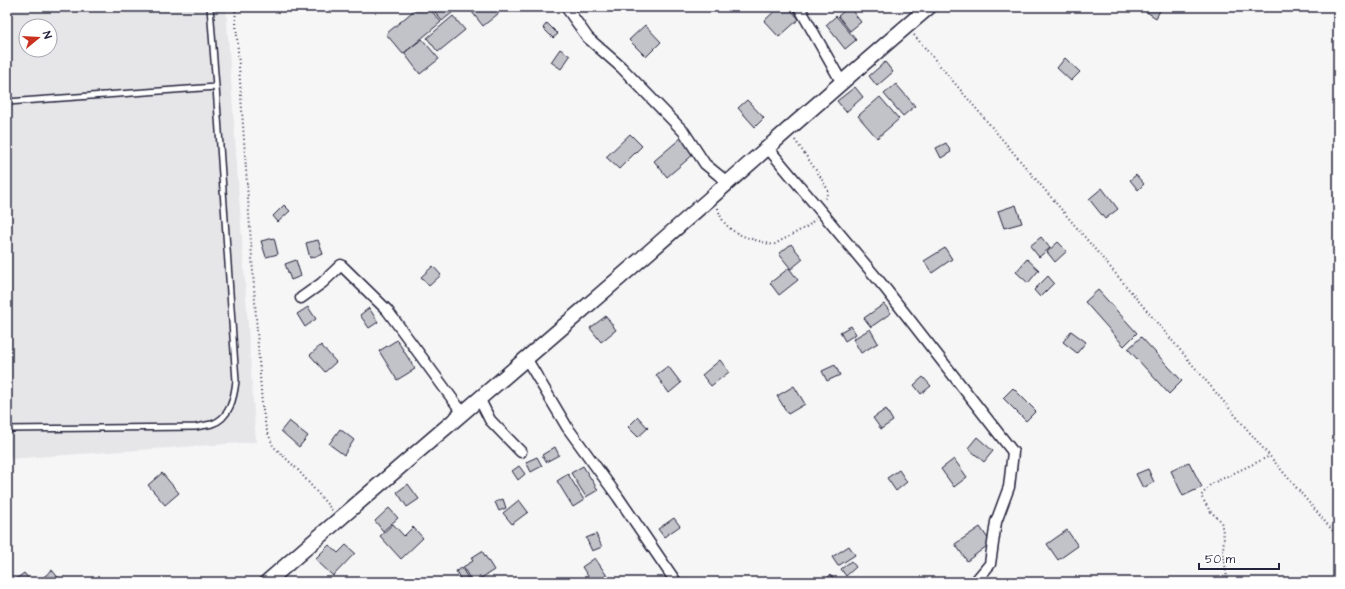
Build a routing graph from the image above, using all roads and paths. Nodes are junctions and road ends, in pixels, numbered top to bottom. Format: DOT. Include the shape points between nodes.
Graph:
graph roads {
  1 [pos="210,7"];
  2 [pos="235,7"];
  3 [pos="566,7"];
  4 [pos="799,7"];
  5 [pos="929,7"];
  6 [pos="907,26"];
  7 [pos="842,83"];
  8 [pos="216,87"];
  9 [pos="7,102"];
  10 [pos="788,129"];
  11 [pos="767,147"];
  12 [pos="727,182"];
  13 [pos="715,193"];
  14 [pos="822,212"];
  15 [pos="301,298"];
  16 [pos="526,358"];
  17 [pos="479,398"];
  18 [pos="462,412"];
  19 [pos="7,429"];
  20 [pos="521,452"];
  21 [pos="1270,456"];
  22 [pos="339,518"];
  23 [pos="1338,537"];
  24 [pos="267,582"];
  25 [pos="676,582"];
  26 [pos="975,582"];
  27 [pos="1230,582"];
  1 -- 8 [label="lane"];
  2 -- 22 [label="path" via="261,397 266,428 273,446"];
  3 -- 12 [label="street" via="588,38 621,67 684,132 705,164"];
  4 -- 7 [label="street"];
  5 -- 6 [label="street"];
  6 -- 7 [label="street"];
  6 -- 21 [label="path"];
  7 -- 10 [label="street"];
  8 -- 9 [label="lane"];
  8 -- 19 [label="lane" via="236,382 234,399 226,414 214,423 196,427"];
  10 -- 11 [label="street"];
  10 -- 14 [label="path" via="828,190"];
  11 -- 12 [label="street"];
  11 -- 14 [label="street"];
  12 -- 13 [label="street"];
  13 -- 14 [label="path" via="720,215 727,226 740,236 773,245 808,226"];
  13 -- 16 [label="street"];
  14 -- 26 [label="street" via="1013,452 1009,487 996,522 990,564"];
  15 -- 18 [label="street" via="341,266 387,310"];
  16 -- 17 [label="street"];
  16 -- 25 [label="street" via="567,426"];
  17 -- 18 [label="street"];
  17 -- 20 [label="street" via="490,420"];
  18 -- 22 [label="street"];
  21 -- 23 [label="path"];
  21 -- 27 [label="path" via="1211,484 1201,496 1220,521 1227,578"];
  22 -- 24 [label="street"];
}
